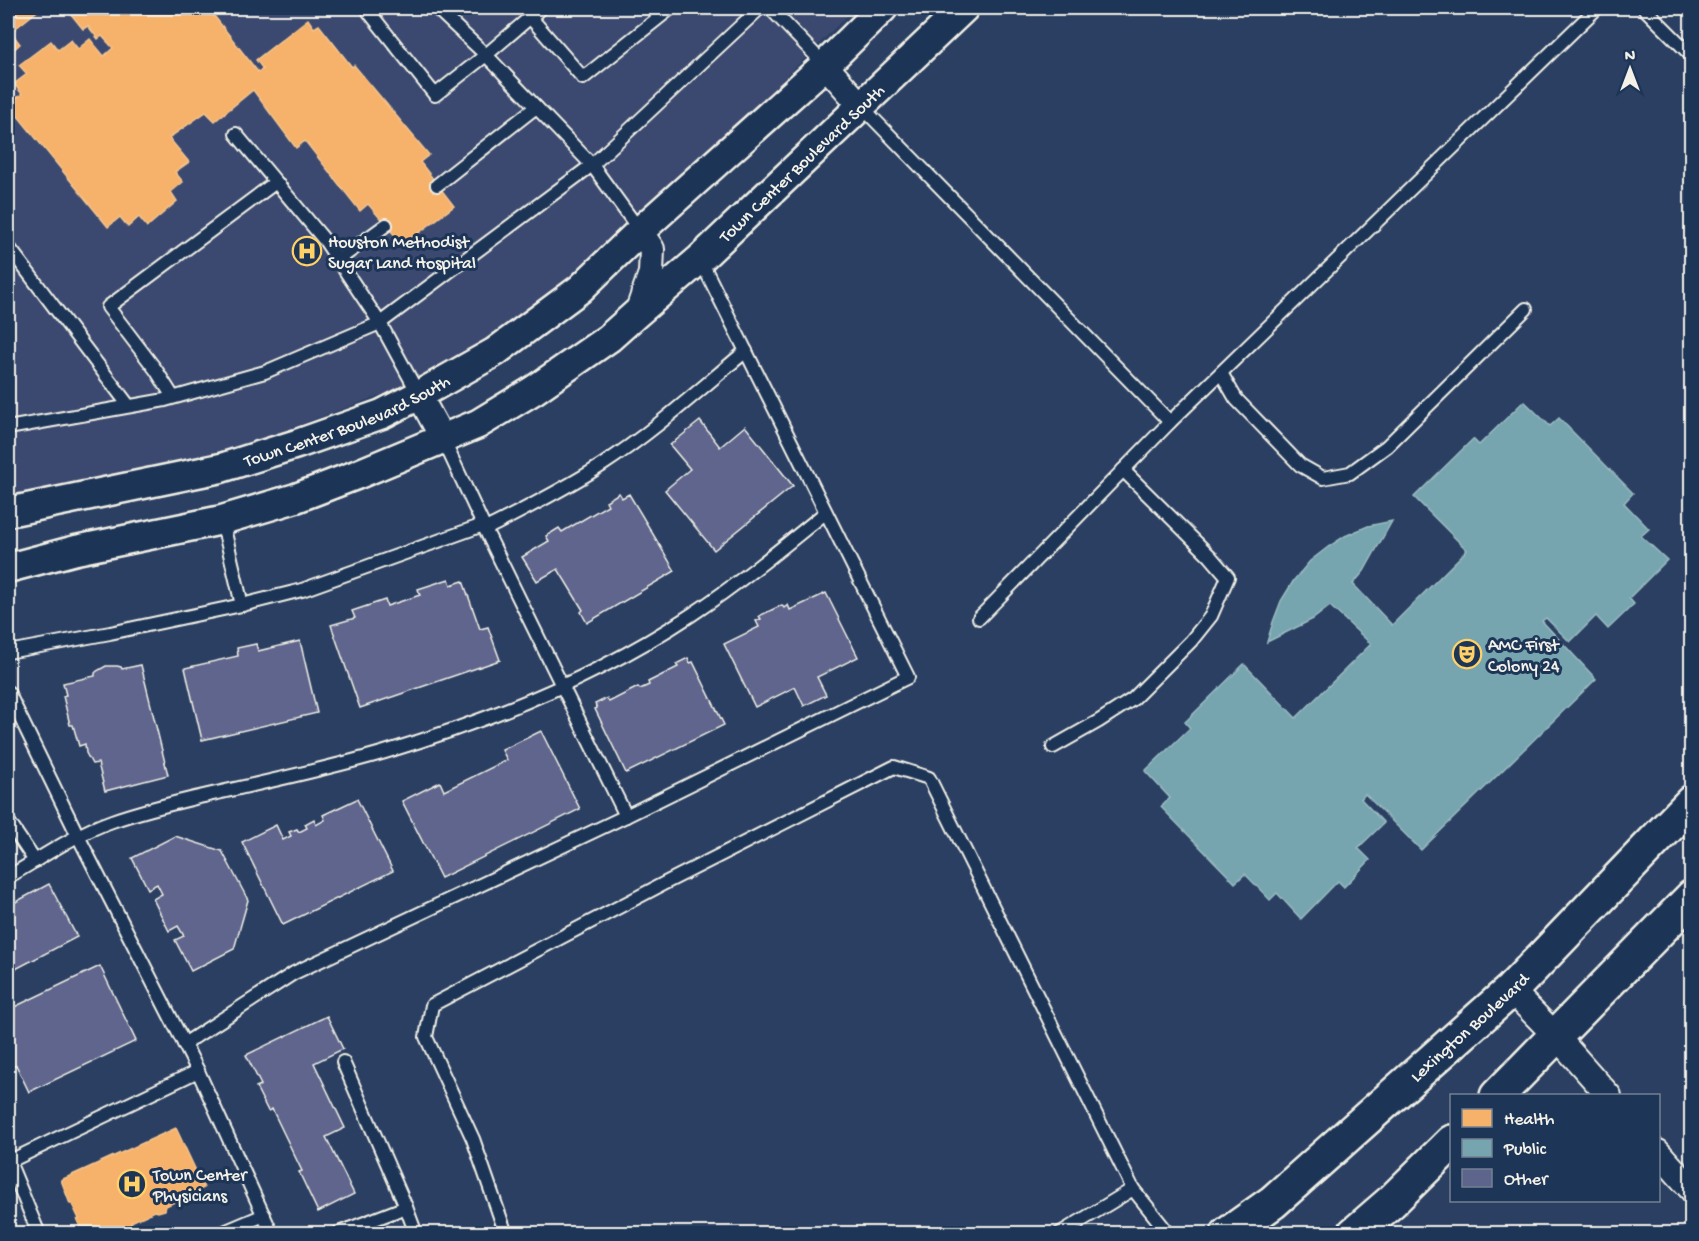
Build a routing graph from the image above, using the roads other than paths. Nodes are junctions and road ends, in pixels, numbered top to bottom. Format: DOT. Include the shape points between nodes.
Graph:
graph roads {
  1 [pos="374,8"];
  2 [pos="436,8"];
  3 [pos="541,8"];
  4 [pos="670,8"];
  5 [pos="760,8"];
  6 [pos="770,8"];
  7 [pos="883,8"];
  8 [pos="964,8"];
  9 [pos="1597,8"];
  10 [pos="1644,8"];
  11 [pos="530,17"];
  12 [pos="486,56"];
  13 [pos="1692,56"];
  14 [pos="825,65"];
  15 [pos="861,106"];
  16 [pos="536,107"];
  17 [pos="236,134"];
  18 [pos="592,165"];
  19 [pos="276,182"];
  20 [pos="437,185"];
  21 [pos="386,225"];
  22 [pos="640,231"];
  23 [pos="8,246"];
  24 [pos="700,259"];
  25 [pos="338,260"];
  26 [pos="1526,309"];
  27 [pos="638,313"];
  28 [pos="380,323"];
  29 [pos="746,351"];
  30 [pos="1221,373"];
  31 [pos="419,395"];
  32 [pos="173,397"];
  33 [pos="129,406"];
  34 [pos="1170,422"];
  35 [pos="8,428"];
  36 [pos="443,439"];
  37 [pos="1123,470"];
  38 [pos="8,512"];
  39 [pos="825,513"];
  40 [pos="222,520"];
  41 [pos="484,527"];
  42 [pos="8,568"];
  43 [pos="242,605"];
  44 [pos="979,618"];
  45 [pos="8,652"];
  46 [pos="562,686"];
  47 [pos="8,692"];
  48 [pos="1053,747"];
  49 [pos="1692,802"];
  50 [pos="626,816"];
  51 [pos="8,821"];
  52 [pos="78,836"];
  53 [pos="35,861"];
  54 [pos="8,877"];
  55 [pos="1692,897"];
  56 [pos="1511,990"];
  57 [pos="1556,1036"];
  58 [pos="184,1044"];
  59 [pos="343,1062"];
  60 [pos="198,1071"];
  61 [pos="1498,1094"];
  62 [pos="1608,1094"];
  63 [pos="1450,1144"];
  64 [pos="1660,1153"];
  65 [pos="8,1162"];
  66 [pos="1133,1189"];
  67 [pos="1692,1190"];
  68 [pos="406,1207"];
  69 [pos="264,1215"];
  70 [pos="39,1233"];
  71 [pos="219,1233"];
  72 [pos="272,1233"];
  73 [pos="336,1233"];
  74 [pos="416,1233"];
  75 [pos="506,1233"];
  76 [pos="1059,1233"];
  77 [pos="1169,1233"];
  78 [pos="1228,1233"];
  79 [pos="1354,1233"];
  1 -- 12 [label="lane" via="369,12 435,95"];
  2 -- 12 [label="lane"];
  3 -- 11 [label="lane"];
  4 -- 11 [label="lane" via="583,78"];
  5 -- 18 [label="lane"];
  6 -- 14 [label="lane"];
  7 -- 14 [label="street, Town Center Boulevard South"];
  8 -- 15 [label="street, Town Center Boulevard South"];
  9 -- 30 [label="lane"];
  10 -- 13 [label="lane"];
  11 -- 12 [label="lane"];
  12 -- 16 [label="lane"];
  14 -- 15 [label="street"];
  14 -- 22 [label="street, Town Center Boulevard South"];
  15 -- 24 [label="street, Town Center Boulevard South"];
  15 -- 34 [label="lane"];
  16 -- 18 [label="lane"];
  16 -- 20 [label="lane"];
  17 -- 19 [label="lane"];
  18 -- 22 [label="lane"];
  18 -- 28 [label="lane"];
  19 -- 25 [label="lane"];
  19 -- 32 [label="lane" via="108,307"];
  21 -- 25 [label="lane"];
  22 -- 27 [label="street" via="652,249 651,273"];
  22 -- 31 [label="street, Town Center Boulevard South" via="580,289 514,338"];
  23 -- 33 [label="lane"];
  24 -- 27 [label="street, Town Center Boulevard South"];
  24 -- 29 [label="lane"];
  25 -- 28 [label="lane"];
  26 -- 30 [label="lane" via="1387,446 1350,473 1323,478 1300,465 1236,399"];
  27 -- 36 [label="street, Town Center Boulevard South" via="534,390 478,424"];
  28 -- 31 [label="lane"];
  28 -- 32 [label="lane" via="265,372"];
  29 -- 39 [label="lane"];
  29 -- 41 [label="lane" via="603,465 535,504"];
  30 -- 34 [label="lane"];
  31 -- 36 [label="street"];
  31 -- 38 [label="street, Town Center Boulevard South" via="382,414 221,468"];
  32 -- 33 [label="lane"];
  33 -- 35 [label="lane"];
  34 -- 37 [label="lane"];
  36 -- 40 [label="street, Town Center Boulevard South" via="296,498"];
  36 -- 41 [label="lane"];
  37 -- 44 [label="lane"];
  37 -- 48 [label="lane" via="1228,577 1211,616 1133,699"];
  39 -- 46 [label="lane" via="752,572 690,615"];
  39 -- 50 [label="lane" via="908,677"];
  40 -- 42 [label="street, Town Center Boulevard South"];
  40 -- 43 [label="lane"];
  41 -- 43 [label="lane" via="302,590"];
  41 -- 46 [label="lane"];
  43 -- 45 [label="lane"];
  46 -- 50 [label="lane"];
  46 -- 52 [label="lane" via="404,746 148,809"];
  47 -- 52 [label="lane"];
  49 -- 56 [label="main road, Lexington Boulevard"];
  50 -- 58 [label="lane" via="294,973"];
  51 -- 53 [label="lane"];
  52 -- 53 [label="lane"];
  52 -- 58 [label="lane"];
  53 -- 54 [label="lane"];
  55 -- 57 [label="main road"];
  56 -- 57 [label="street"];
  56 -- 78 [label="main road, Lexington Boulevard" via="1273,1202"];
  57 -- 61 [label="main road"];
  57 -- 62 [label="street"];
  58 -- 60 [label="lane"];
  59 -- 68 [label="lane"];
  60 -- 65 [label="lane"];
  60 -- 69 [label="lane"];
  63 -- 79 [label="main road"];
  64 -- 67 [label="street"];
  65 -- 70 [label="lane"];
  66 -- 75 [label="lane" via="929,778 894,767 432,1005 426,1037 473,1139"];
  66 -- 76 [label="lane"];
  66 -- 77 [label="lane"];
  68 -- 73 [label="lane"];
  68 -- 74 [label="lane"];
  69 -- 71 [label="lane"];
  69 -- 72 [label="lane"];
}
